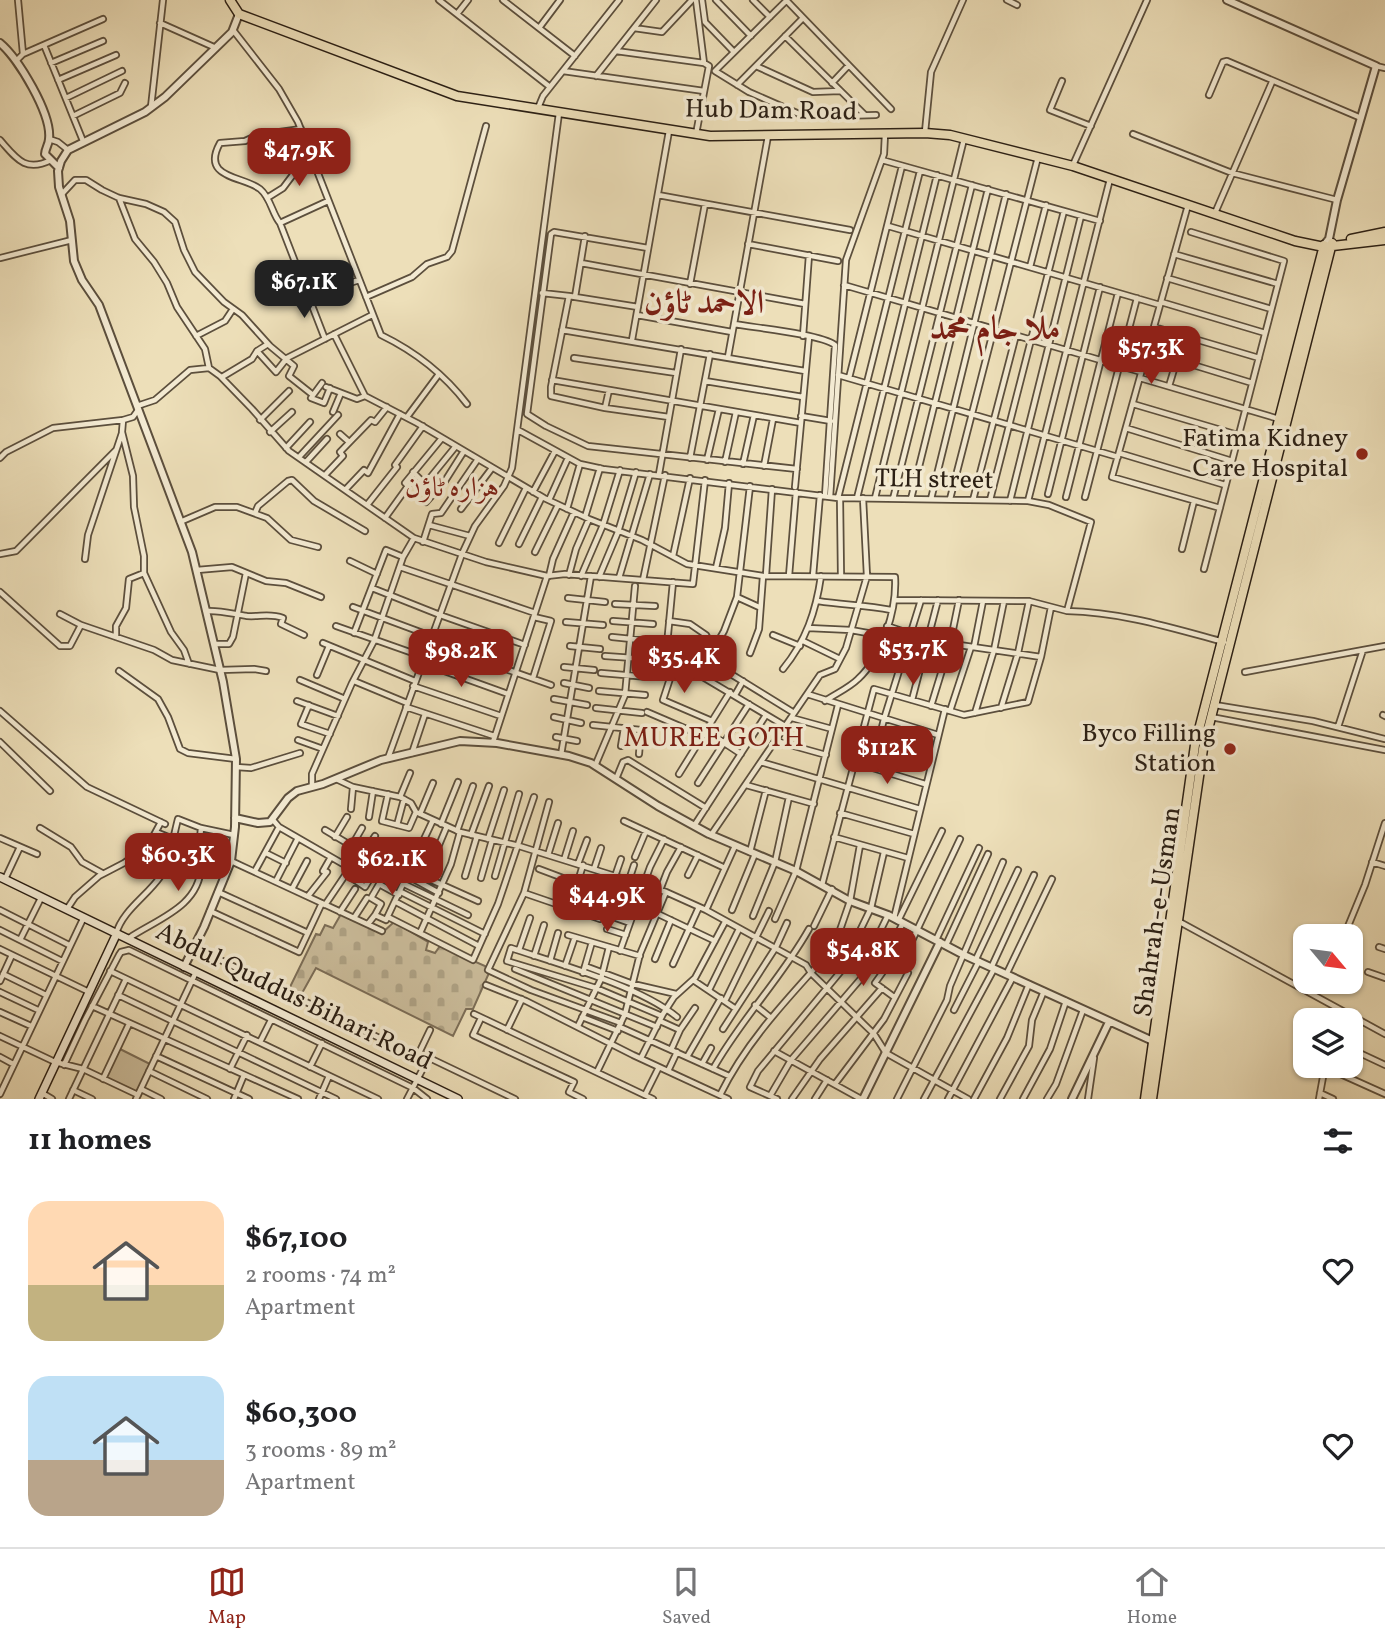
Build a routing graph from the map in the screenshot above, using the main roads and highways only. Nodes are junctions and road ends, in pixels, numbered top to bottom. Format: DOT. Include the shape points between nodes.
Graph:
graph roads {
  1 [pos="230,0"];
  2 [pos="1385,232"];
  3 [pos="1385,240"];
  4 [pos="1327,244"];
  5 [pos="1225,642"];
  6 [pos="1194,780"];
  7 [pos="2,878"];
  8 [pos="1178,884"];
  9 [pos="116,934"];
  10 [pos="1156,1043"];
  11 [pos="41,1096"];
  12 [pos="458,1099"];
  13 [pos="1145,1099"];
  14 [pos="1152,1099"];
  1 -- 4 [label="main road, Hub Dam Road" via="239,14 457,96 696,135 925,133 964,138 1073,166 1287,238"];
  2 -- 4 [label="main road, Hub Dam Road"];
  3 -- 4 [label="main road, Hub Dam Road"];
  4 -- 5 [label="main road, Shahrah-e-Usman"];
  4 -- 5 [label="main road, Shahrah-e-Usman"];
  5 -- 6 [label="main road, Shahrah-e-Usman"];
  5 -- 6 [label="main road, Shahrah-e-Usman" via="1198,735"];
  6 -- 8 [label="main road, Shahrah-e-Usman"];
  7 -- 9 [label="main road, Abdul Quddus Bihari Road"];
  8 -- 10 [label="main road, Shahrah-e-Usman"];
  8 -- 10 [label="main road, Shahrah-e-Usman" via="1177,921"];
  9 -- 11 [label="main road"];
  9 -- 12 [label="main road, Abdul Quddus Bihari Road"];
  10 -- 13 [label="main road, Shahrah-e-Usman"];
  10 -- 14 [label="main road, Shahrah-e-Usman"];
}
